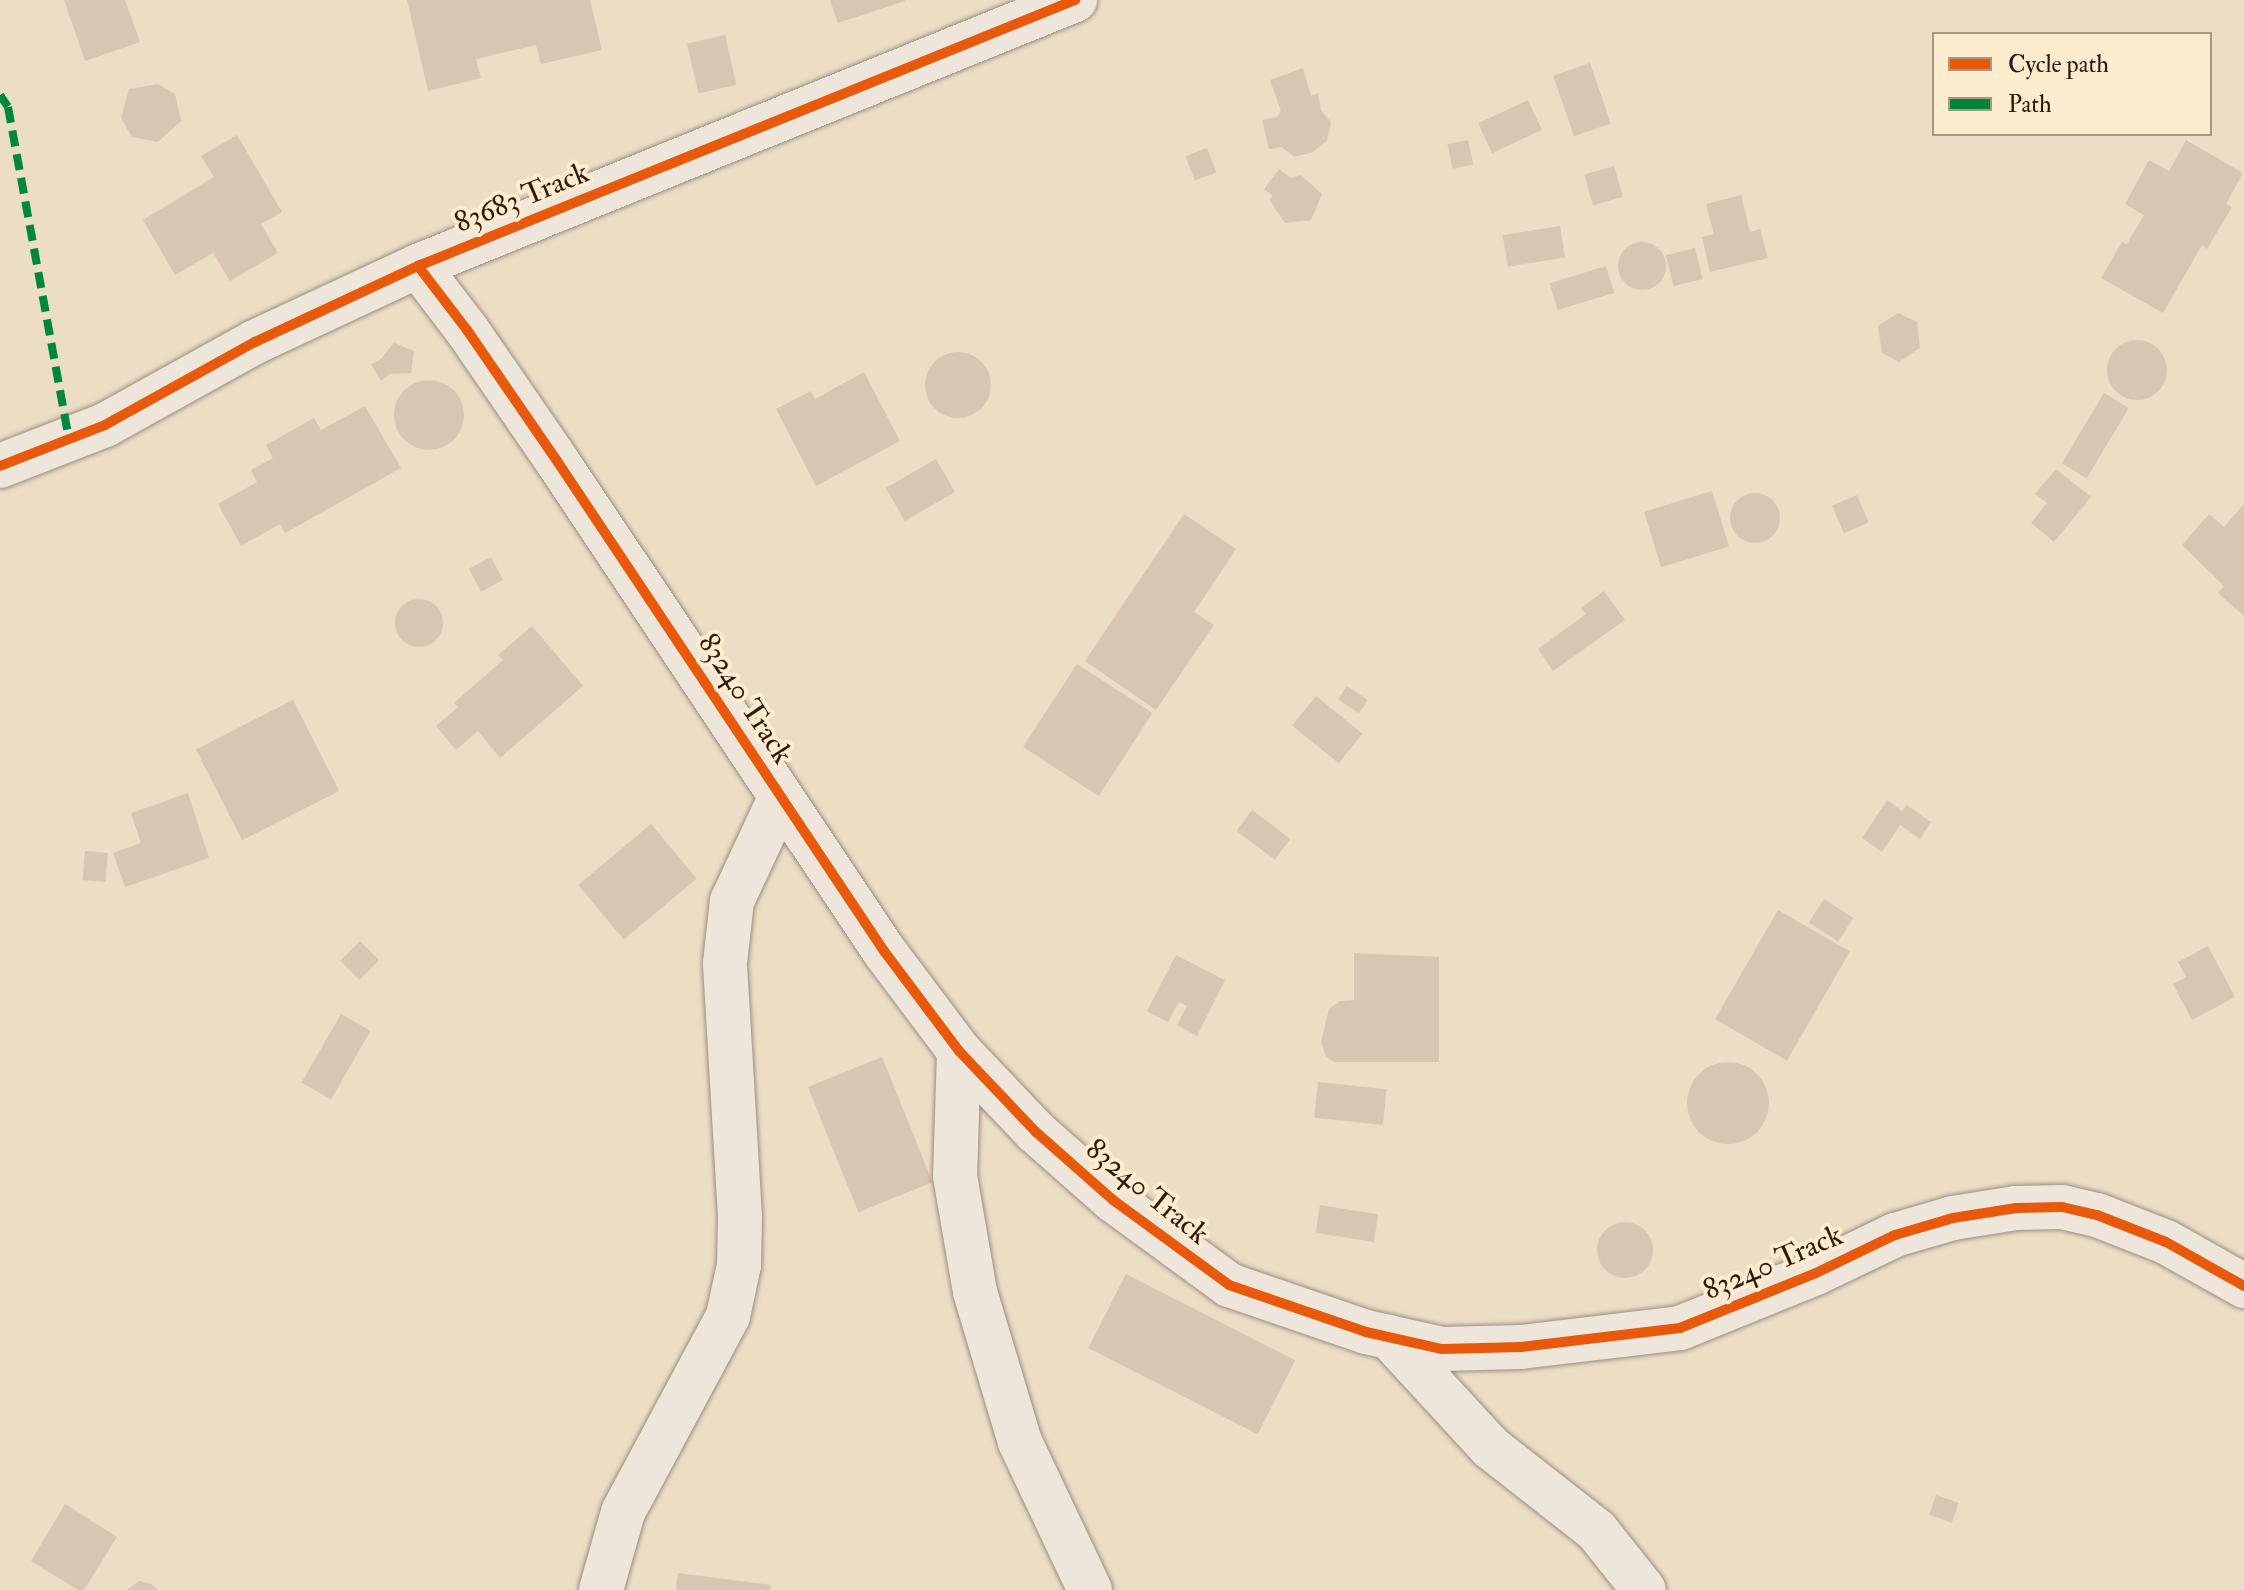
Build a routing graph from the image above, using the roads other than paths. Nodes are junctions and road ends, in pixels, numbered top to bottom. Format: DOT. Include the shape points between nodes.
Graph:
graph roads {
  1 [pos="1075,0"];
  2 [pos="418,266"];
  3 [pos="0,466"];
  4 [pos="780,798"];
  5 [pos="959,1051"];
  6 [pos="2244,1286"];
  7 [pos="1389,1337"];
  8 [pos="601,1590"];
  9 [pos="1090,1590"];
  10 [pos="1644,1590"];
  1 -- 2 [label="street, 83683 Track"];
  2 -- 3 [label="street, 83683 Track" via="255,342 105,425"];
  2 -- 4 [label="street, 83240 Track" via="557,461"];
  4 -- 5 [label="street, 83240 Track"];
  4 -- 8 [label="street" via="732,901 725,963 740,1217 739,1265 728,1316 623,1512"];
  5 -- 7 [label="street, 83240 Track" via="1036,1132 1113,1200 1219,1278 1293,1309"];
  5 -- 9 [label="street" via="955,1176 975,1292 1020,1442"];
  6 -- 7 [label="street, 83240 Track" via="2166,1242 2097,1215 2062,1207 2016,1208 1895,1235 1680,1328 1521,1347 1442,1349"];
  7 -- 10 [label="street" via="1490,1447 1597,1531"];
}
